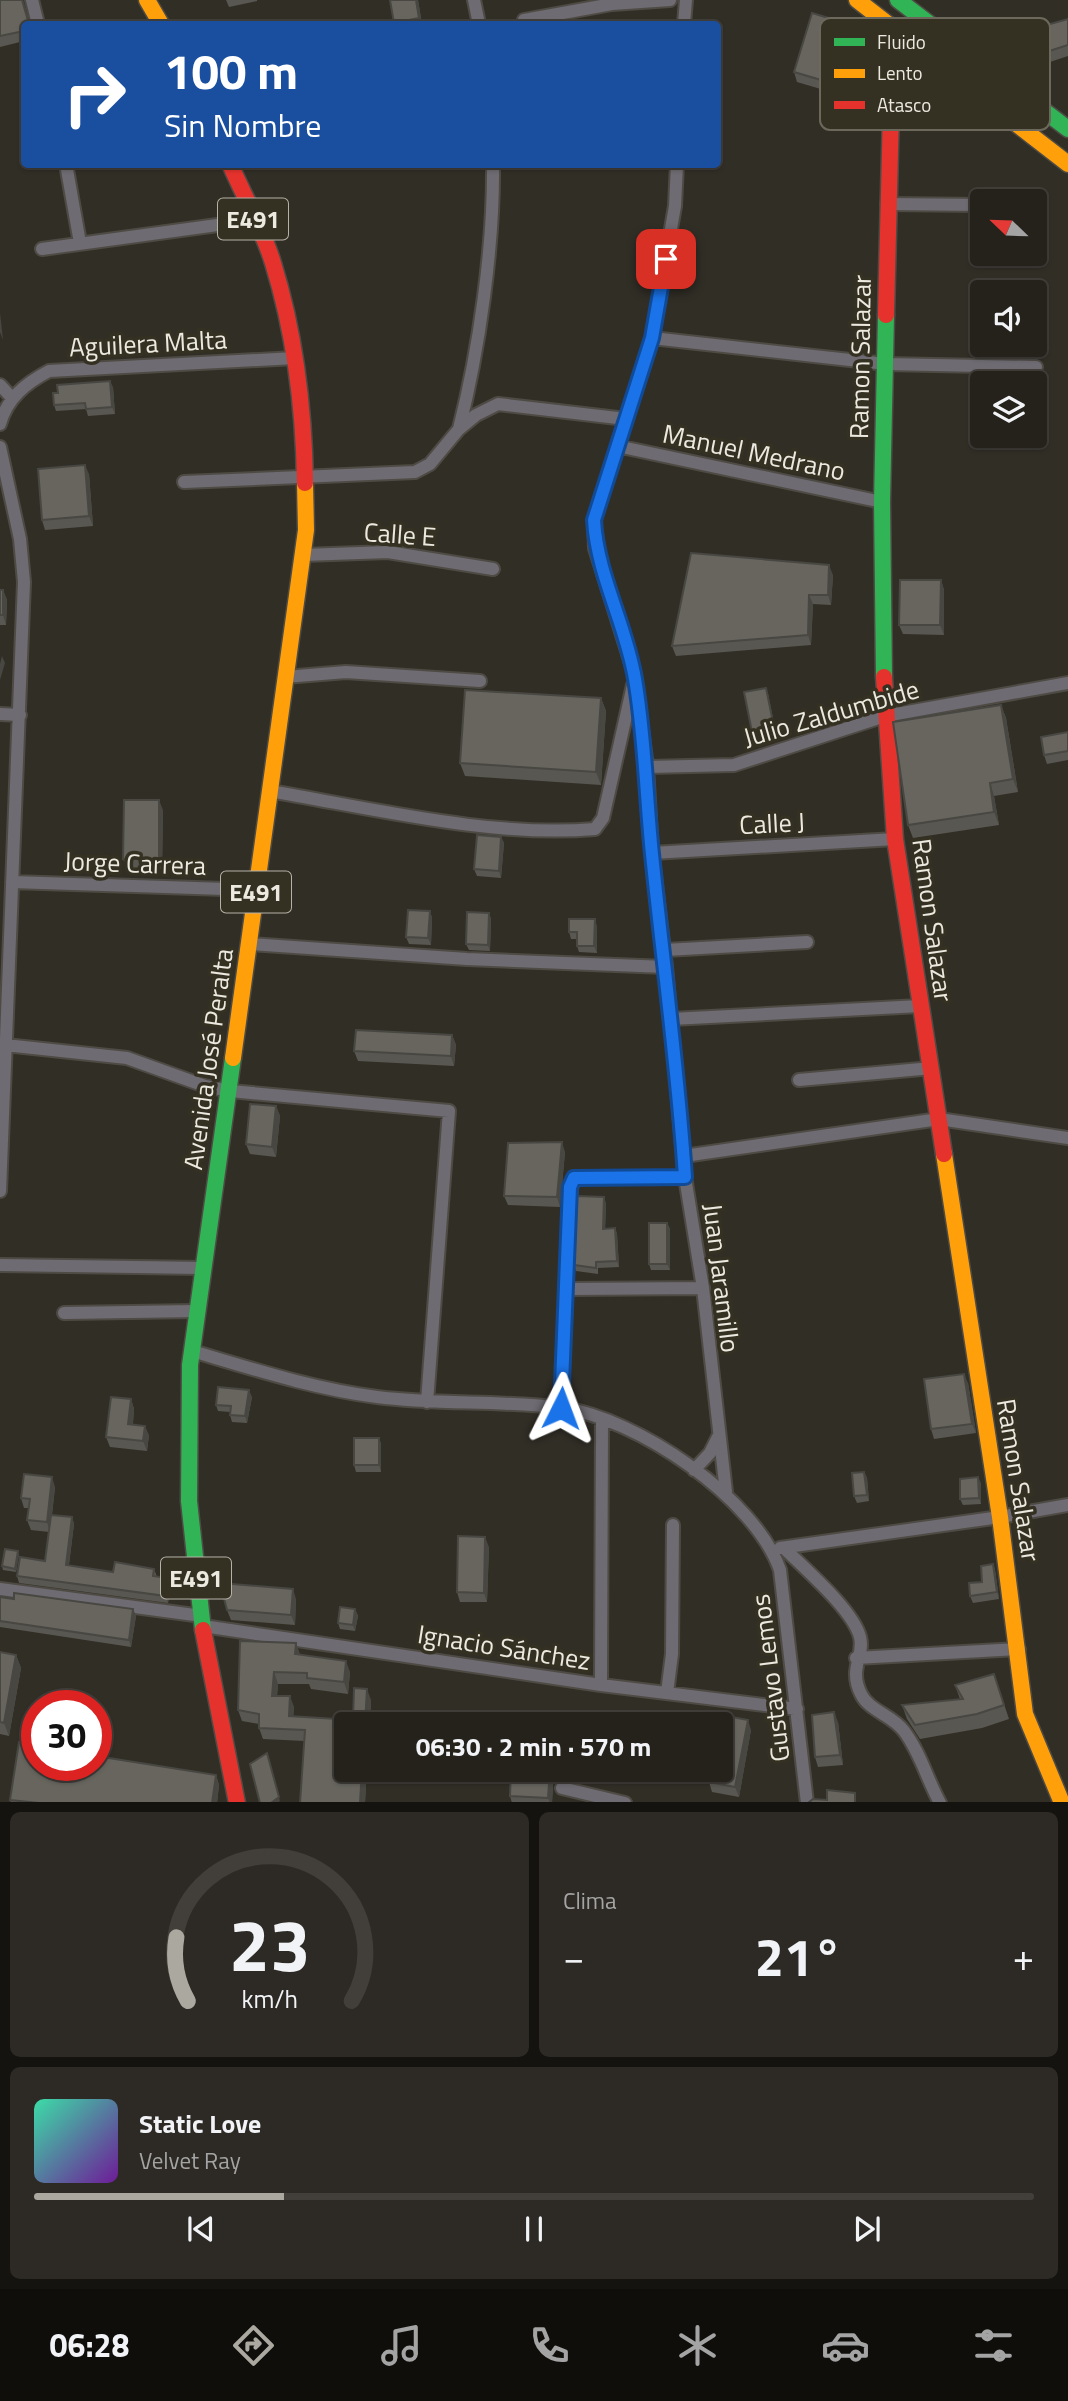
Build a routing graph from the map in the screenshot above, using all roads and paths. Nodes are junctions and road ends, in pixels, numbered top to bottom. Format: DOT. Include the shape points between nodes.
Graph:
graph roads {
  1 [pos="32,0"];
  2 [pos="147,0"];
  3 [pos="474,0"];
  4 [pos="670,0"];
  5 [pos="685,0"];
  6 [pos="857,0"];
  7 [pos="898,0"];
  8 [pos="879,18"];
  9 [pos="922,18"];
  10 [pos="524,20"];
  11 [pos="37,21"];
  12 [pos="159,21"];
  13 [pos="478,21"];
  14 [pos="684,21"];
  15 [pos="1050,115"];
  16 [pos="1068,129"];
  17 [pos="890,130"];
  18 [pos="1024,130"];
  19 [pos="1068,164"];
  20 [pos="67,168"];
  21 [pos="232,168"];
  22 [pos="493,168"];
  23 [pos="677,168"];
  24 [pos="887,204"];
  25 [pos="970,205"];
  26 [pos="254,220"];
  27 [pos="80,243"];
  28 [pos="42,249"];
  29 [pos="652,338"];
  30 [pos="295,358"];
  31 [pos="886,364"];
  32 [pos="1036,367"];
  33 [pos="0,385"];
  34 [pos="12,398"];
  35 [pos="626,419"];
  36 [pos="0,424"];
  37 [pos="459,429"];
  38 [pos="617,446"];
  39 [pos="0,447"];
  40 [pos="305,477"];
  41 [pos="184,482"];
  42 [pos="882,502"];
  43 [pos="303,555"];
  44 [pos="493,569"];
  45 [pos="635,676"];
  46 [pos="285,677"];
  47 [pos="480,681"];
  48 [pos="1068,683"];
  49 [pos="0,714"];
  50 [pos="20,715"];
  51 [pos="885,716"];
  52 [pos="647,767"];
  53 [pos="269,791"];
  54 [pos="895,839"];
  55 [pos="652,853"];
  56 [pos="6,863"];
  57 [pos="12,882"];
  58 [pos="256,890"];
  59 [pos="807,942"];
  60 [pos="249,944"];
  61 [pos="664,950"];
  62 [pos="666,967"];
  63 [pos="4,972"];
  64 [pos="920,1006"];
  65 [pos="671,1019"];
  66 [pos="5,1045"];
  67 [pos="932,1068"];
  68 [pos="799,1080"];
  69 [pos="230,1091"];
  70 [pos="939,1119"];
  71 [pos="1,1120"];
  72 [pos="1068,1138"];
  73 [pos="684,1156"];
  74 [pos="685,1177"];
  75 [pos="0,1191"];
  76 [pos="0,1265"];
  77 [pos="202,1268"];
  78 [pos="703,1288"];
  79 [pos="568,1289"];
  80 [pos="196,1311"];
  81 [pos="64,1313"];
  82 [pos="192,1351"];
  83 [pos="427,1402"];
  84 [pos="561,1408"];
  85 [pos="602,1419"];
  86 [pos="718,1437"];
  87 [pos="694,1470"];
  88 [pos="726,1492"];
  89 [pos="1068,1505"];
  90 [pos="1000,1517"];
  91 [pos="673,1525"];
  92 [pos="779,1548"];
  93 [pos="0,1589"];
  94 [pos="203,1621"];
  95 [pos="1019,1649"];
  96 [pos="856,1658"];
  97 [pos="601,1685"];
  98 [pos="667,1693"];
  99 [pos="797,1709"];
  100 [pos="562,1788"];
  101 [pos="237,1802"];
  102 [pos="625,1802"];
  103 [pos="807,1802"];
  104 [pos="940,1802"];
  105 [pos="1062,1802"];
  1 -- 11 [label="street"];
  2 -- 12 [label="main road"];
  3 -- 13 [label="street"];
  4 -- 10 [label="street" via="612,4"];
  5 -- 14 [label="street"];
  6 -- 8 [label="main road"];
  7 -- 9 [label="main road"];
  15 -- 16 [label="main road"];
  17 -- 24 [label="main road, Ramon Salazar"];
  18 -- 19 [label="main road"];
  20 -- 27 [label="street"];
  21 -- 26 [label="main road, Avenida José Peralta / E491"];
  22 -- 37 [label="street" via="494,212"];
  23 -- 29 [label="street, Juan Jaramillo" via="675,206"];
  24 -- 25 [label="street"];
  24 -- 31 [label="main road, Ramon Salazar"];
  26 -- 27 [label="street"];
  26 -- 30 [label="main road, Avenida José Peralta / E491" via="273,262"];
  27 -- 28 [label="street"];
  29 -- 31 [label="street"];
  29 -- 35 [label="street, Juan Jaramillo"];
  30 -- 34 [label="street, Aguilera Malta" via="49,371"];
  30 -- 40 [label="main road, Avenida José Peralta / E491"];
  31 -- 32 [label="street"];
  31 -- 42 [label="main road, Ramon Salazar"];
  33 -- 34 [label="street"];
  34 -- 36 [label="street"];
  35 -- 37 [label="street" via="498,404"];
  35 -- 38 [label="street, Juan Jaramillo"];
  37 -- 40 [label="street" via="430,464 415,472"];
  38 -- 42 [label="street, Manuel Medrano"];
  38 -- 45 [label="street, Juan Jaramillo" via="594,520 596,548"];
  39 -- 50 [label="street" via="20,539 24,582"];
  40 -- 41 [label="street"];
  40 -- 43 [label="main road, Avenida José Peralta / E491"];
  42 -- 51 [label="main road, Ramon Salazar"];
  43 -- 44 [label="street, Calle E" via="388,552"];
  43 -- 46 [label="main road, Avenida José Peralta / E491"];
  45 -- 52 [label="street, Juan Jaramillo"];
  45 -- 53 [label="street" via="603,818 595,829 563,832 449,821"];
  46 -- 47 [label="street" via="345,672"];
  46 -- 53 [label="main road, Avenida José Peralta / E491"];
  48 -- 51 [label="street, Julio Zaldumbide"];
  49 -- 50 [label="street"];
  50 -- 56 [label="street"];
  51 -- 52 [label="street, Julio Zaldumbide" via="734,765"];
  51 -- 54 [label="main road, Ramon Salazar"];
  52 -- 55 [label="street, Juan Jaramillo"];
  53 -- 58 [label="main road, Avenida José Peralta / E491"];
  54 -- 55 [label="street, Calle J"];
  54 -- 64 [label="main road, Ramon Salazar"];
  55 -- 61 [label="street, Juan Jaramillo"];
  56 -- 57 [label="street"];
  57 -- 58 [label="street, Jorge Carrera"];
  57 -- 63 [label="street"];
  58 -- 60 [label="main road, Avenida José Peralta / E491"];
  59 -- 61 [label="street"];
  60 -- 62 [label="street" via="467,960"];
  60 -- 69 [label="main road, Avenida José Peralta / E491"];
  61 -- 62 [label="street, Juan Jaramillo"];
  62 -- 65 [label="street, Juan Jaramillo"];
  63 -- 66 [label="street"];
  64 -- 65 [label="street"];
  64 -- 67 [label="main road, Ramon Salazar"];
  65 -- 73 [label="street, Juan Jaramillo"];
  66 -- 69 [label="street" via="127,1058"];
  66 -- 71 [label="street"];
  67 -- 68 [label="street"];
  67 -- 70 [label="main road, Ramon Salazar"];
  69 -- 77 [label="main road, Avenida José Peralta / E491"];
  69 -- 83 [label="street" via="449,1111"];
  70 -- 72 [label="street"];
  70 -- 73 [label="street"];
  70 -- 90 [label="main road, Ramon Salazar"];
  71 -- 75 [label="street"];
  73 -- 74 [label="street, Juan Jaramillo"];
  74 -- 78 [label="street, Juan Jaramillo"];
  74 -- 79 [label="street" via="574,1178 570,1187"];
  76 -- 77 [label="street"];
  77 -- 80 [label="main road, Avenida José Peralta / E491"];
  78 -- 79 [label="street"];
  78 -- 86 [label="street, Juan Jaramillo"];
  79 -- 84 [label="street"];
  80 -- 81 [label="street"];
  80 -- 82 [label="main road, Avenida José Peralta / E491"];
  82 -- 83 [label="street" via="293,1381"];
  82 -- 94 [label="main road, Avenida José Peralta / E491" via="188,1486"];
  83 -- 84 [label="street"];
  84 -- 85 [label="street"];
  85 -- 87 [label="street" via="660,1447"];
  85 -- 97 [label="street"];
  86 -- 87 [label="street"];
  86 -- 88 [label="street, Juan Jaramillo"];
  87 -- 88 [label="street"];
  88 -- 92 [label="street"];
  89 -- 90 [label="street"];
  90 -- 92 [label="street"];
  90 -- 95 [label="main road, Ramon Salazar"];
  91 -- 98 [label="street" via="672,1654"];
  92 -- 96 [label="street" via="845,1613 859,1634 861,1647"];
  92 -- 99 [label="street, Gustavo Lemos"];
  93 -- 94 [label="street, Ignacio Sánchez"];
  94 -- 97 [label="street, Ignacio Sánchez"];
  94 -- 101 [label="main road, Avenida José Peralta / E491"];
  95 -- 96 [label="street"];
  95 -- 105 [label="main road, Ramon Salazar" via="1025,1714"];
  96 -- 104 [label="street" via="854,1674 861,1694 869,1705 893,1717 905,1733"];
  97 -- 98 [label="street, Ignacio Sánchez"];
  98 -- 99 [label="street, Ignacio Sánchez"];
  99 -- 103 [label="street, Gustavo Lemos"];
  100 -- 102 [label="street"];
}
